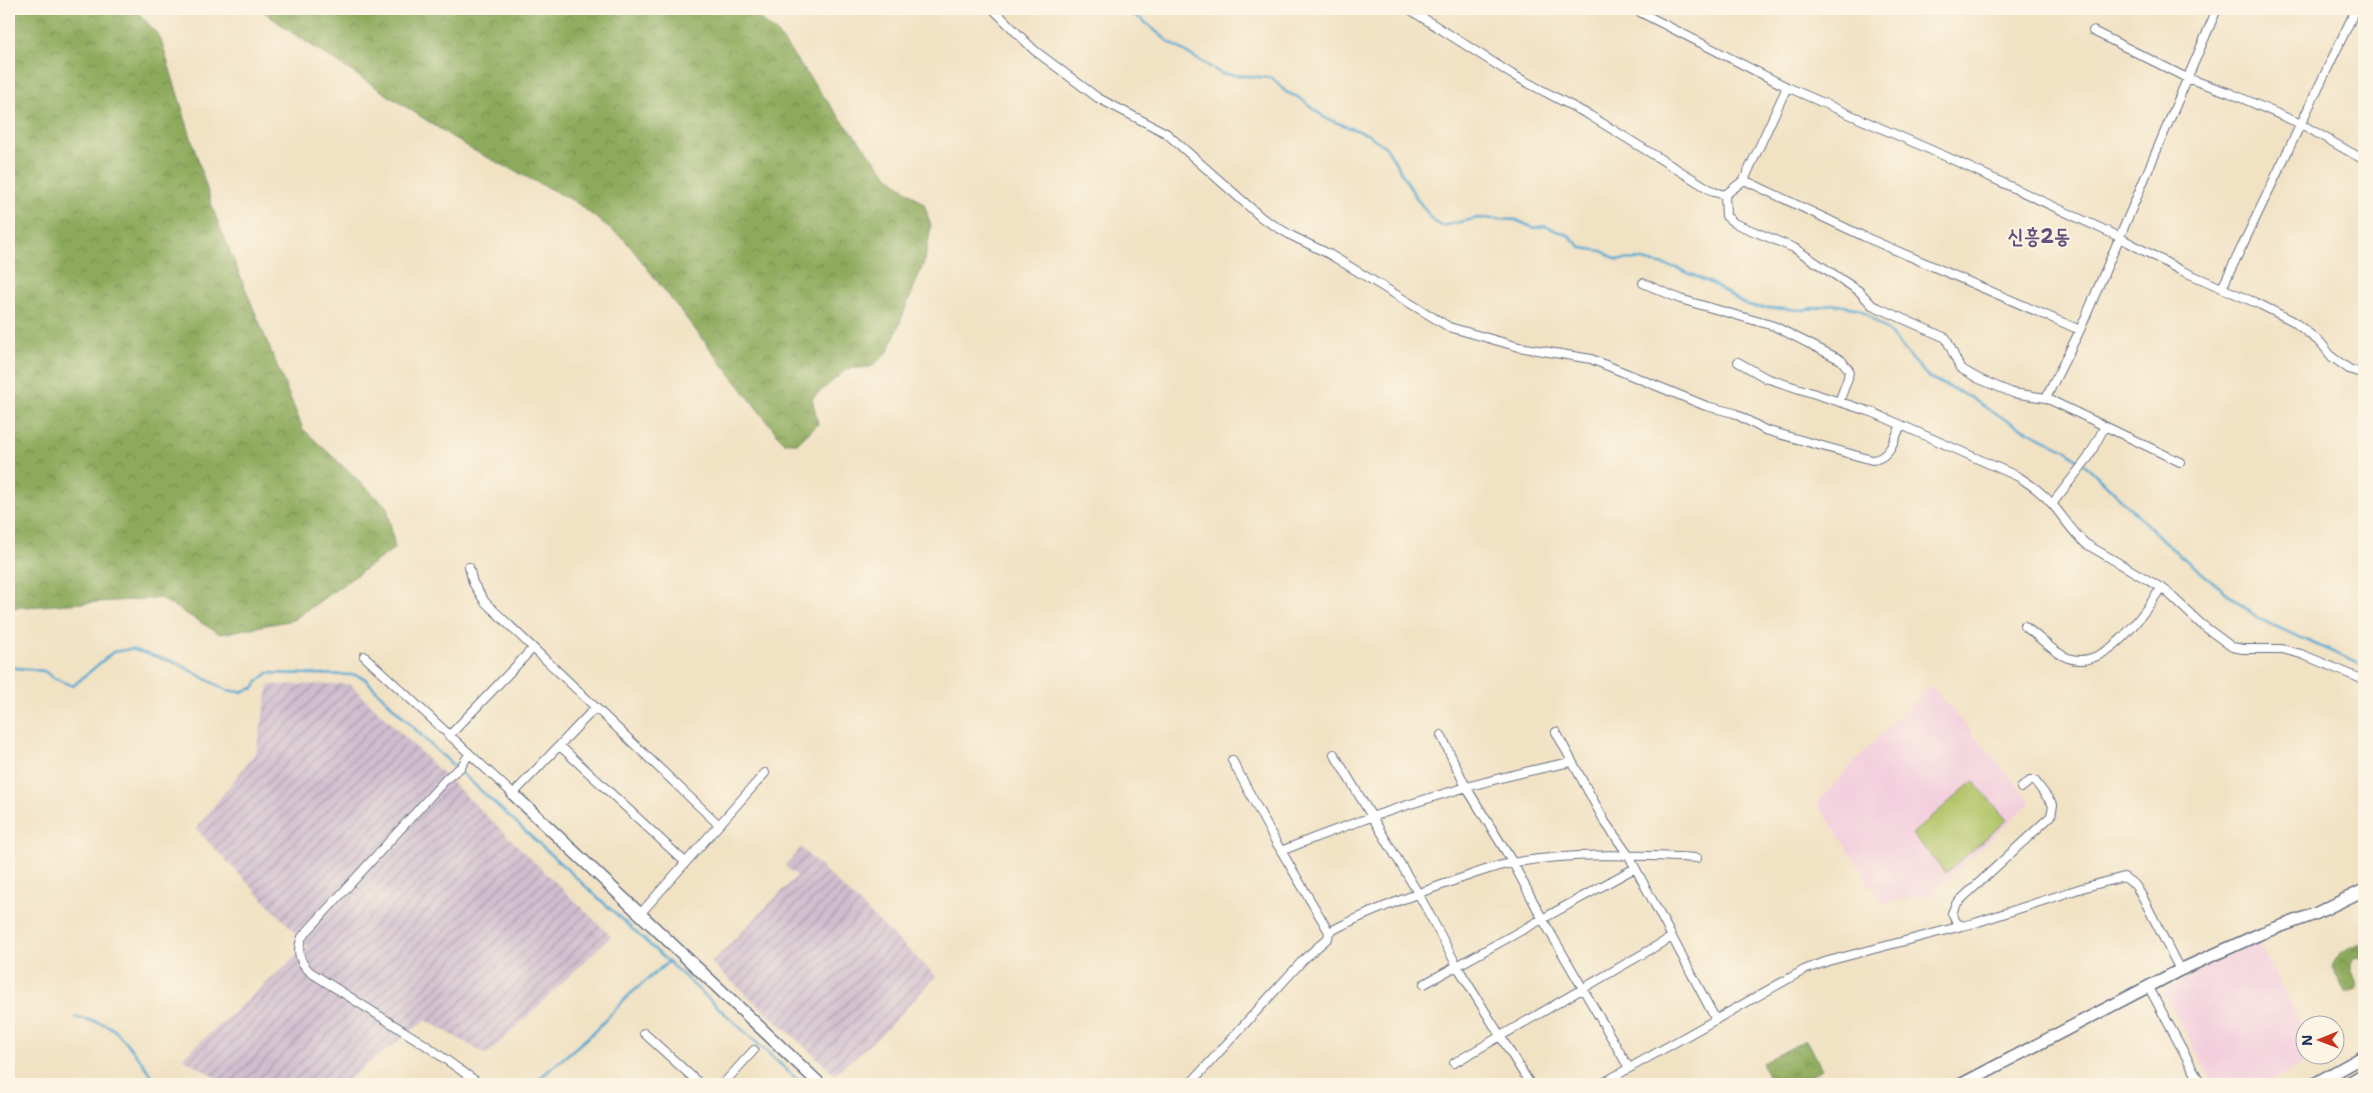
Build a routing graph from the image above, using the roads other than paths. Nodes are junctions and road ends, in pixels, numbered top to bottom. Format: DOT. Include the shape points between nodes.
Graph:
graph roads {
  1 [pos="994,9"];
  2 [pos="1409,9"];
  3 [pos="1634,9"];
  4 [pos="2217,9"];
  5 [pos="2356,9"];
  6 [pos="2093,31"];
  7 [pos="2187,78"];
  8 [pos="1787,87"];
  9 [pos="2301,124"];
  10 [pos="2364,160"];
  11 [pos="1744,180"];
  12 [pos="1725,195"];
  13 [pos="2119,237"];
  14 [pos="1643,283"];
  15 [pos="2222,288"];
  16 [pos="2080,330"];
  17 [pos="1738,362"];
  18 [pos="2364,374"];
  19 [pos="2046,398"];
  20 [pos="1839,402"];
  21 [pos="1901,425"];
  22 [pos="2105,426"];
  23 [pos="2180,462"];
  24 [pos="2052,504"];
  25 [pos="469,567"];
  26 [pos="2161,588"];
  27 [pos="2024,626"];
  28 [pos="533,648"];
  29 [pos="364,656"];
  30 [pos="2364,680"];
  31 [pos="595,708"];
  32 [pos="1556,732"];
  33 [pos="1441,735"];
  34 [pos="449,736"];
  35 [pos="560,746"];
  36 [pos="469,754"];
  37 [pos="1334,754"];
  38 [pos="1232,760"];
  39 [pos="1571,762"];
  40 [pos="765,773"];
  41 [pos="1466,787"];
  42 [pos="2021,788"];
  43 [pos="512,794"];
  44 [pos="1373,816"];
  45 [pos="719,825"];
  46 [pos="1281,851"];
  47 [pos="1629,856"];
  48 [pos="1697,858"];
  49 [pos="685,862"];
  50 [pos="1513,863"];
  51 [pos="1635,868"];
  52 [pos="2364,890"];
  53 [pos="1418,893"];
  54 [pos="640,914"];
  55 [pos="1543,920"];
  56 [pos="1962,926"];
  57 [pos="1329,932"];
  58 [pos="1672,937"];
  59 [pos="1457,966"];
  60 [pos="2180,970"];
  61 [pos="1424,984"];
  62 [pos="2148,986"];
  63 [pos="1583,989"];
  64 [pos="1716,1020"];
  65 [pos="644,1034"];
  66 [pos="1500,1036"];
  67 [pos="754,1050"];
  68 [pos="2364,1056"];
  69 [pos="1454,1063"];
  70 [pos="1629,1068"];
  71 [pos="2364,1074"];
  72 [pos="480,1084"];
  73 [pos="700,1084"];
  74 [pos="723,1084"];
  75 [pos="820,1084"];
  76 [pos="1190,1084"];
  77 [pos="1530,1084"];
  78 [pos="1601,1084"];
  79 [pos="1962,1084"];
  80 [pos="2202,1084"];
  81 [pos="2314,1084"];
  82 [pos="2347,1084"];
  1 -- 21 [label="street" via="1034,50 1098,98 1166,133 1262,218 1329,254 1448,327 1519,347 1591,359 1706,406 1734,414 1765,430 1872,460 1880,460 1887,455"];
  2 -- 12 [label="street" via="1513,75 1589,115 1714,192"];
  3 -- 8 [label="street"];
  4 -- 7 [label="street"];
  5 -- 9 [label="street"];
  6 -- 7 [label="street"];
  7 -- 9 [label="street"];
  7 -- 13 [label="street"];
  8 -- 11 [label="street"];
  8 -- 13 [label="street"];
  9 -- 10 [label="street"];
  9 -- 15 [label="street"];
  11 -- 12 [label="street"];
  11 -- 16 [label="street"];
  12 -- 19 [label="street" via="1726,216 1734,223 1794,248 1859,291 1872,304 1946,338 1960,368 2013,393"];
  13 -- 15 [label="street"];
  13 -- 16 [label="street"];
  14 -- 20 [label="street" via="1716,311 1774,326 1841,360 1848,370 1848,378"];
  15 -- 18 [label="street" via="2293,321 2321,343 2332,357"];
  16 -- 19 [label="street"];
  17 -- 20 [label="street" via="1766,378"];
  19 -- 22 [label="street"];
  20 -- 21 [label="street"];
  21 -- 24 [label="street" via="2018,477 2035,487"];
  22 -- 23 [label="street"];
  22 -- 24 [label="street" via="2088,458"];
  24 -- 26 [label="street" via="2086,544"];
  25 -- 28 [label="street" via="473,583 485,602"];
  26 -- 27 [label="street" via="2124,636 2106,652 2088,660 2067,657"];
  26 -- 30 [label="street" via="2232,647 2292,651"];
  28 -- 31 [label="street"];
  28 -- 34 [label="street"];
  29 -- 34 [label="street"];
  31 -- 35 [label="street"];
  31 -- 45 [label="street"];
  32 -- 39 [label="street"];
  33 -- 41 [label="street"];
  34 -- 36 [label="street"];
  35 -- 43 [label="street"];
  35 -- 49 [label="street"];
  36 -- 43 [label="street"];
  36 -- 72 [label="street" via="302,937 299,955 302,965 310,972 424,1044"];
  37 -- 44 [label="street"];
  38 -- 46 [label="street"];
  39 -- 41 [label="street"];
  39 -- 47 [label="street" via="1605,822"];
  40 -- 45 [label="street"];
  41 -- 44 [label="street"];
  41 -- 50 [label="street"];
  42 -- 56 [label="street" via="2035,781 2050,798 2054,810 1952,908 1956,922"];
  43 -- 54 [label="street"];
  44 -- 46 [label="street"];
  44 -- 53 [label="street"];
  45 -- 49 [label="street"];
  46 -- 57 [label="street"];
  47 -- 48 [label="street"];
  47 -- 50 [label="street"];
  47 -- 51 [label="street"];
  49 -- 54 [label="street"];
  50 -- 53 [label="street"];
  50 -- 55 [label="street"];
  51 -- 55 [label="street"];
  51 -- 58 [label="street"];
  52 -- 60 [label="street"];
  53 -- 57 [label="street"];
  53 -- 59 [label="street"];
  54 -- 75 [label="street"];
  55 -- 59 [label="street"];
  55 -- 63 [label="street"];
  56 -- 60 [label="street" via="2124,878 2135,885 2142,896"];
  56 -- 64 [label="street" via="1804,970"];
  57 -- 76 [label="street" via="1328,938 1304,959"];
  58 -- 63 [label="street"];
  58 -- 64 [label="street"];
  59 -- 61 [label="street"];
  59 -- 66 [label="street"];
  60 -- 62 [label="street"];
  62 -- 79 [label="street"];
  62 -- 80 [label="street"];
  63 -- 66 [label="street"];
  63 -- 70 [label="street"];
  64 -- 70 [label="street"];
  65 -- 73 [label="street"];
  66 -- 69 [label="street"];
  66 -- 77 [label="street"];
  67 -- 74 [label="street"];
  68 -- 81 [label="street"];
  70 -- 78 [label="street"];
  71 -- 82 [label="street"];
}
